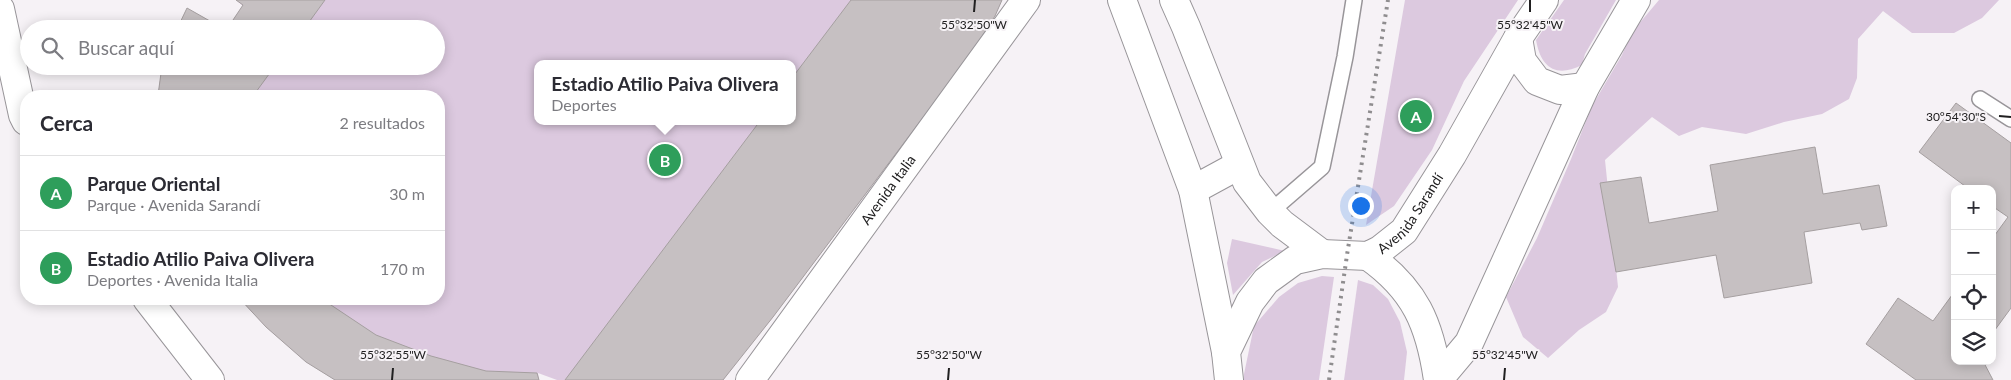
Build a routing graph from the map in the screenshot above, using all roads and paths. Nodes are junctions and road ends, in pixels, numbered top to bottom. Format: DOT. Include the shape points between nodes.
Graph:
graph roads {
  1 [pos="1026,0"];
  2 [pos="1122,0"];
  3 [pos="1174,0"];
  4 [pos="1354,0"];
  5 [pos="1544,0"];
  6 [pos="1636,0"];
  7 [pos="0,9"];
  8 [pos="1518,38"];
  9 [pos="8,81"];
  10 [pos="1584,87"];
  11 [pos="1980,99"];
  12 [pos="20,108"];
  13 [pos="2011,119"];
  14 [pos="1239,165"];
  15 [pos="1194,190"];
  16 [pos="1270,212"];
  17 [pos="1322,254"];
  18 [pos="1368,256"];
  19 [pos="152,305"];
  20 [pos="1226,352"];
  21 [pos="210,380"];
  22 [pos="750,380"];
  23 [pos="1229,380"];
  24 [pos="1438,380"];
  1 -- 22 [label="street, Avenida Italia"];
  2 -- 15 [label="street"];
  3 -- 14 [label="street"];
  4 -- 16 [label="lane" via="1322,167"];
  5 -- 8 [label="street, Avenida Sarandí"];
  6 -- 10 [label="street"];
  7 -- 9 [label="street"];
  8 -- 10 [label="street" via="1522,61 1537,81 1560,90"];
  8 -- 18 [label="street, Avenida Sarandí" via="1452,155 1404,231"];
  9 -- 12 [label="street"];
  10 -- 24 [label="street" via="1468,343"];
  11 -- 13 [label="lane"];
  14 -- 15 [label="street"];
  14 -- 16 [label="street" via="1247,182"];
  15 -- 20 [label="street"];
  16 -- 17 [label="street"];
  17 -- 18 [label="street, Avenida Sarandí"];
  17 -- 20 [label="street, Avenida Sarandí" via="1296,260 1266,281 1250,302"];
  18 -- 24 [label="street" via="1389,271 1411,298 1429,336"];
  19 -- 21 [label="street"];
  20 -- 23 [label="street"];
}
